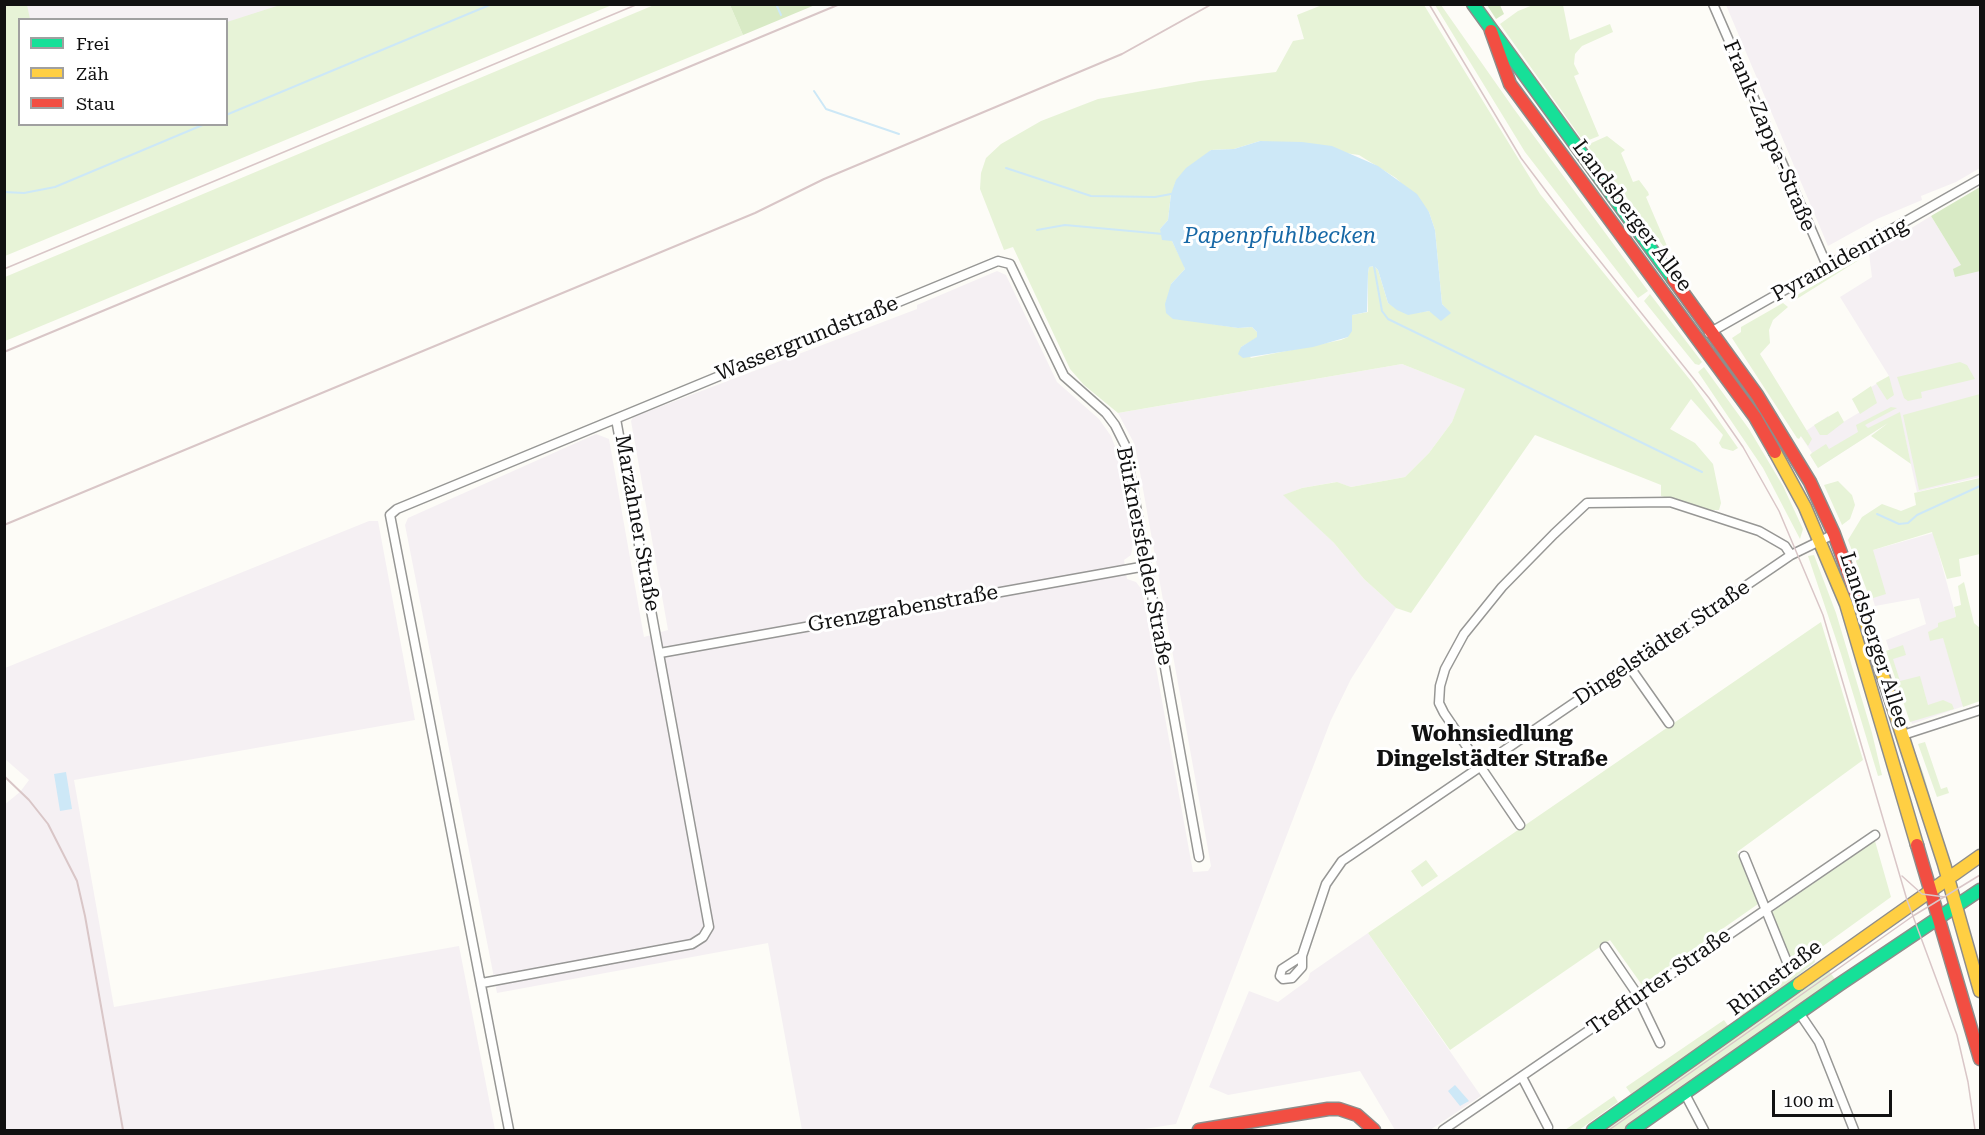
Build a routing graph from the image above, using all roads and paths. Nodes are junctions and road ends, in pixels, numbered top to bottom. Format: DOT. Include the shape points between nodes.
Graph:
graph roads {
  1 [pos="1473,4"];
  2 [pos="1713,4"];
  3 [pos="1491,31"];
  4 [pos="1980,179"];
  5 [pos="998,261"];
  6 [pos="1828,268"];
  7 [pos="1711,332"];
  8 [pos="1699,339"];
  9 [pos="616,419"];
  10 [pos="1834,534"];
  11 [pos="1821,540"];
  12 [pos="1791,555"];
  13 [pos="1146,566"];
  14 [pos="660,653"];
  15 [pos="1629,666"];
  16 [pos="1980,710"];
  17 [pos="1669,723"];
  18 [pos="1903,735"];
  19 [pos="1480,766"];
  20 [pos="1520,825"];
  21 [pos="1875,835"];
  22 [pos="1744,856"];
  23 [pos="1980,856"];
  24 [pos="1199,857"];
  25 [pos="1948,878"];
  26 [pos="1932,890"];
  27 [pos="1980,890"];
  28 [pos="1956,907"];
  29 [pos="1766,908"];
  30 [pos="1939,918"];
  31 [pos="1605,947"];
  32 [pos="1302,956"];
  33 [pos="1787,962"];
  34 [pos="482,983"];
  35 [pos="1980,991"];
  36 [pos="1638,997"];
  37 [pos="1800,1014"];
  38 [pos="1660,1043"];
  39 [pos="1980,1059"];
  40 [pos="1522,1077"];
  41 [pos="1685,1094"];
  42 [pos="1548,1127"];
  43 [pos="509,1131"];
  44 [pos="1199,1131"];
  45 [pos="1374,1131"];
  46 [pos="1443,1131"];
  47 [pos="1593,1131"];
  48 [pos="1632,1131"];
  49 [pos="1704,1131"];
  50 [pos="1854,1131"];
  1 -- 3 [label="main road, Landsberger Allee"];
  2 -- 6 [label="street, Frank-Zappa-Straße"];
  3 -- 7 [label="main road, Landsberger Allee"];
  3 -- 8 [label="main road, Landsberger Allee" via="1510,84"];
  4 -- 6 [label="street, Pyramidenring"];
  5 -- 9 [label="street, Wassergrundstraße"];
  5 -- 13 [label="street, Bürknersfelder Straße" via="1010,264 1064,376 1106,413 1120,433"];
  6 -- 7 [label="street, Pyramidenring"];
  7 -- 8 [label="street, Pyramidenring"];
  7 -- 10 [label="main road, Landsberger Allee" via="1797,457"];
  8 -- 11 [label="main road, Landsberger Allee" via="1755,417"];
  9 -- 14 [label="street, Marzahner Straße"];
  9 -- 34 [label="street, Marzahner Straße" via="390,515"];
  10 -- 11 [label="street, Dingelstädter Straße"];
  10 -- 18 [label="main road, Landsberger Allee"];
  11 -- 12 [label="street, Dingelstädter Straße"];
  11 -- 26 [label="main road, Landsberger Allee" via="1846,604"];
  12 -- 15 [label="street, Dingelstädter Straße"];
  12 -- 19 [label="street" via="1785,546 1759,531 1682,504 1664,501 1584,505 1503,587 1464,634 1443,675 1439,703"];
  13 -- 14 [label="street, Grenzgrabenstraße"];
  13 -- 24 [label="street, Bürknersfelder Straße"];
  14 -- 34 [label="street, Marzahner Straße" via="709,920 707,933 698,942 685,946"];
  15 -- 17 [label="street"];
  15 -- 19 [label="street, Dingelstädter Straße"];
  16 -- 18 [label="street"];
  18 -- 25 [label="main road, Landsberger Allee"];
  19 -- 20 [label="street"];
  19 -- 32 [label="street, Dingelstädter Straße" via="1336,867 1326,884"];
  21 -- 29 [label="street, Treffurter Straße"];
  22 -- 29 [label="street"];
  23 -- 25 [label="main road, Rhinstraße"];
  25 -- 26 [label="main road, Rhinstraße"];
  25 -- 28 [label="main road, Landsberger Allee"];
  26 -- 30 [label="main road, Landsberger Allee"];
  26 -- 47 [label="main road, Rhinstraße"];
  27 -- 28 [label="main road, Rhinstraße"];
  28 -- 30 [label="main road, Rhinstraße"];
  28 -- 35 [label="main road, Landsberger Allee"];
  29 -- 33 [label="street"];
  29 -- 36 [label="street, Treffurter Straße"];
  30 -- 37 [label="main road, Rhinstraße"];
  30 -- 39 [label="main road, Landsberger Allee"];
  31 -- 36 [label="street"];
  34 -- 43 [label="street, Marzahner Straße"];
  36 -- 38 [label="street"];
  36 -- 40 [label="street, Treffurter Straße"];
  37 -- 41 [label="main road, Rhinstraße"];
  37 -- 50 [label="street" via="1819,1042"];
  40 -- 42 [label="street"];
  40 -- 46 [label="street, Treffurter Straße"];
  41 -- 48 [label="main road, Rhinstraße"];
  41 -- 49 [label="street"];
  44 -- 45 [label="main road" via="1339,1109 1357,1115"];
}
